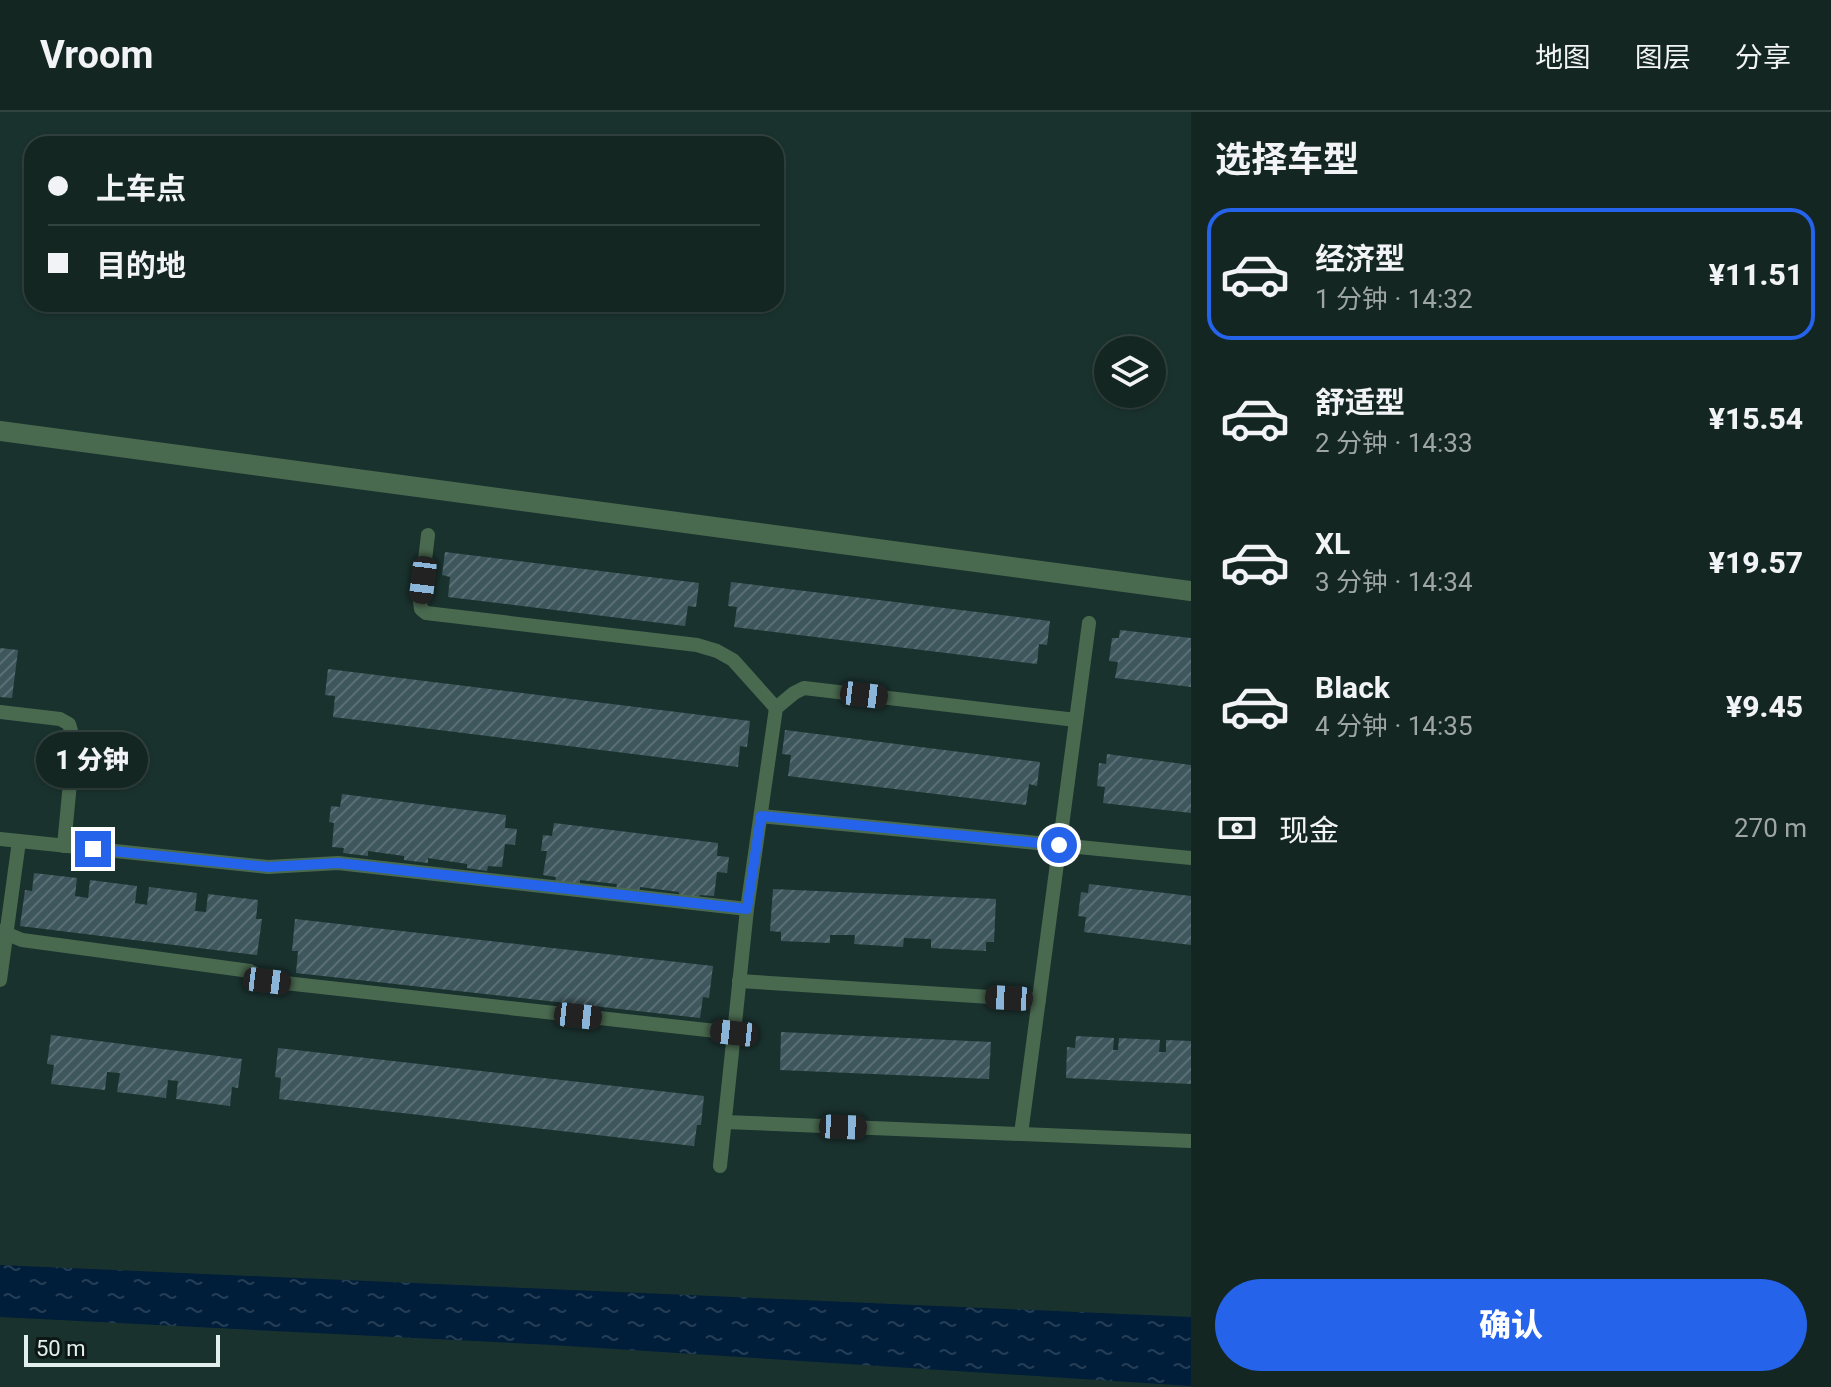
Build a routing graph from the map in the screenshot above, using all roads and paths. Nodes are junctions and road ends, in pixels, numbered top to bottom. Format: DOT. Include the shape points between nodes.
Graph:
graph roads {
  1 [pos="0,431"];
  2 [pos="428,535"];
  3 [pos="1191,591"];
  4 [pos="1089,623"];
  5 [pos="776,708"];
  6 [pos="0,712"];
  7 [pos="1076,720"];
  8 [pos="761,816"];
  9 [pos="0,839"];
  10 [pos="19,841"];
  11 [pos="1059,845"];
  12 [pos="64,846"];
  13 [pos="1191,858"];
  14 [pos="747,909"];
  15 [pos="3,932"];
  16 [pos="0,980"];
  17 [pos="739,981"];
  18 [pos="1039,1000"];
  19 [pos="734,1033"];
  20 [pos="725,1122"];
  21 [pos="1021,1134"];
  22 [pos="1191,1141"];
  23 [pos="720,1166"];
  1 -- 3 [label="street"];
  2 -- 5 [label="lane" via="420,602 426,613 697,645 733,660"];
  4 -- 7 [label="lane"];
  5 -- 7 [label="lane" via="804,688"];
  5 -- 8 [label="lane"];
  6 -- 12 [label="lane" via="69,724 74,741"];
  7 -- 11 [label="lane"];
  8 -- 11 [label="lane"];
  8 -- 14 [label="lane"];
  9 -- 10 [label="lane"];
  10 -- 12 [label="lane"];
  10 -- 15 [label="lane"];
  11 -- 13 [label="lane"];
  11 -- 18 [label="lane"];
  12 -- 14 [label="lane" via="268,867 338,863"];
  14 -- 17 [label="lane"];
  15 -- 16 [label="lane"];
  15 -- 19 [label="lane" via="22,940 250,971 267,981"];
  17 -- 18 [label="lane"];
  17 -- 19 [label="lane"];
  18 -- 21 [label="lane"];
  19 -- 20 [label="lane"];
  20 -- 21 [label="lane"];
  20 -- 23 [label="lane"];
  21 -- 22 [label="lane"];
}
